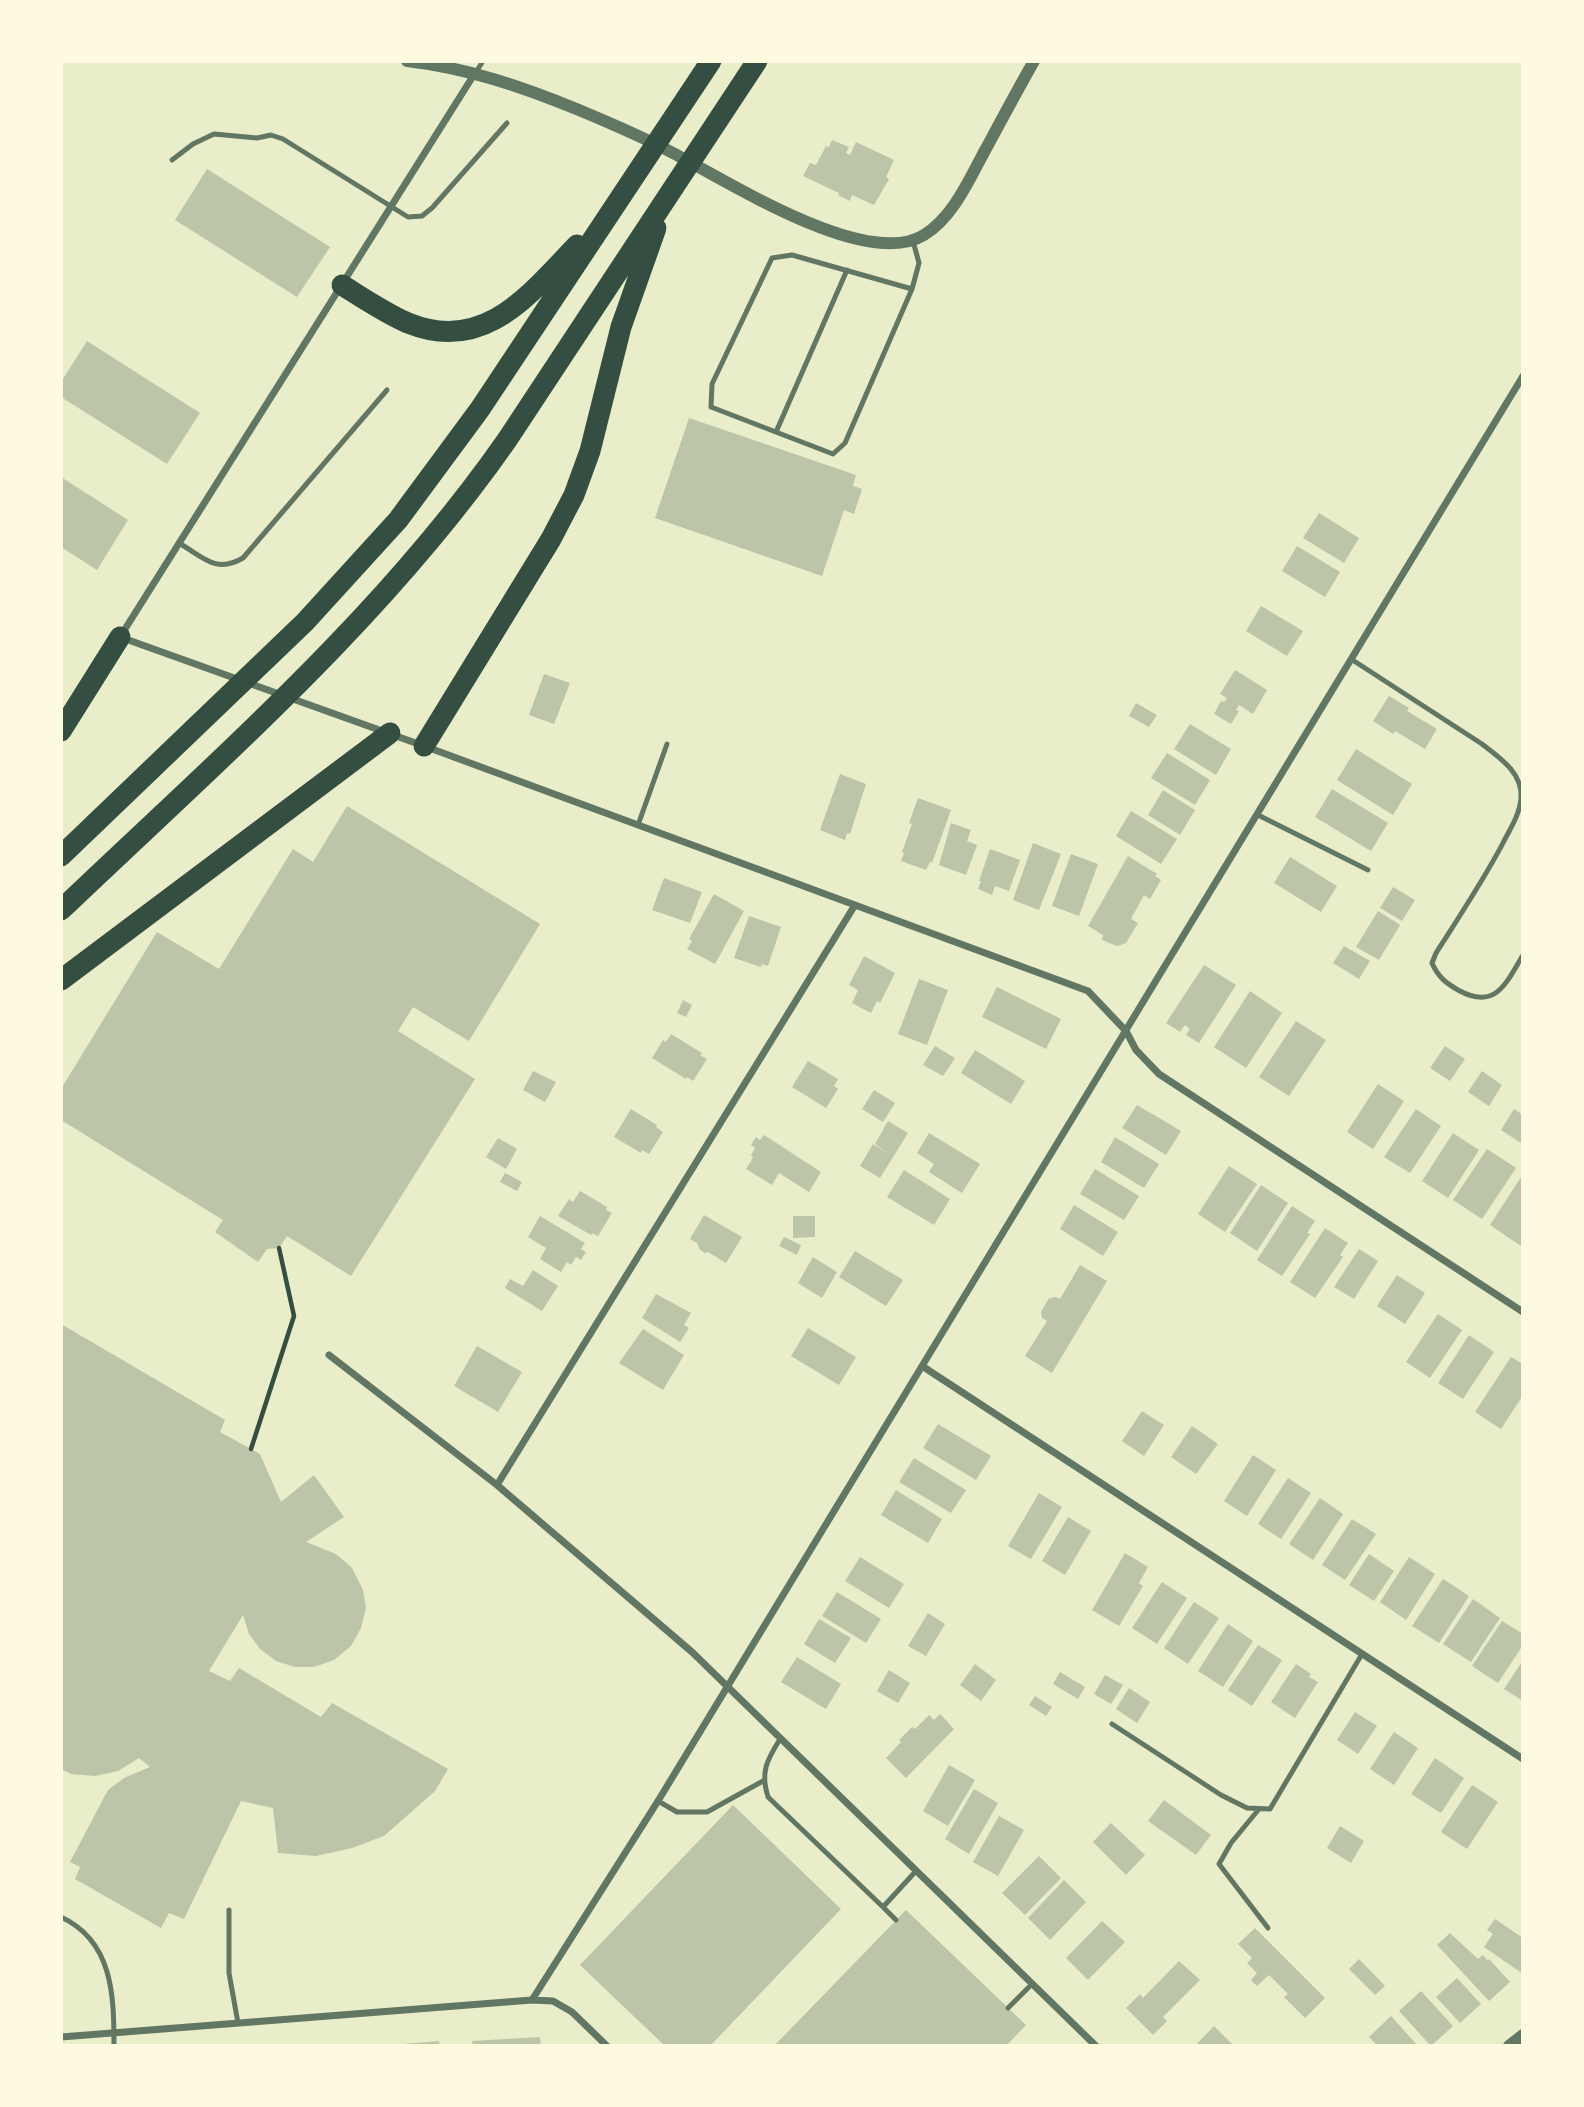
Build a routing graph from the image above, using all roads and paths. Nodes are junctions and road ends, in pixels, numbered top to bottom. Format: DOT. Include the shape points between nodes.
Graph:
graph roads {
  1 [pos="407,61"];
  2 [pos="711,61"];
  3 [pos="757,61"];
  4 [pos="1034,61"];
  5 [pos="479,67"];
  6 [pos="507,123"];
  7 [pos="172,160"];
  8 [pos="670,192"];
  9 [pos="622,194"];
  10 [pos="391,207"];
  11 [pos="913,241"];
  12 [pos="847,270"];
  13 [pos="342,285"];
  14 [pos="912,289"];
  15 [pos="1523,376"];
  16 [pos="387,390"];
  17 [pos="776,432"];
  18 [pos="179,543"];
  19 [pos="120,637"];
  20 [pos="1351,659"];
  21 [pos="61,731"];
  22 [pos="390,733"];
  23 [pos="667,744"];
  24 [pos="424,746"];
  25 [pos="1522,797"];
  26 [pos="1258,815"];
  27 [pos="638,825"];
  28 [pos="61,856"];
  29 [pos="1368,870"];
  30 [pos="855,905"];
  31 [pos="61,910"];
  32 [pos="1523,954"];
  33 [pos="61,980"];
  34 [pos="1126,1031"];
  35 [pos="279,1248"];
  36 [pos="1523,1312"];
  37 [pos="329,1355"];
  38 [pos="922,1366"];
  39 [pos="251,1449"];
  40 [pos="497,1485"];
  41 [pos="1362,1654"];
  42 [pos="726,1687"];
  43 [pos="1112,1724"];
  44 [pos="780,1739"];
  45 [pos="1523,1759"];
  46 [pos="763,1781"];
  47 [pos="658,1801"];
  48 [pos="1259,1809"];
  49 [pos="916,1871"];
  50 [pos="883,1907"];
  51 [pos="229,1910"];
  52 [pos="61,1917"];
  53 [pos="896,1920"];
  54 [pos="1268,1928"];
  55 [pos="1032,1984"];
  56 [pos="531,2000"];
  57 [pos="1009,2008"];
  58 [pos="238,2023"];
  59 [pos="114,2033"];
  60 [pos="1523,2035"];
  61 [pos="61,2037"];
  62 [pos="114,2046"];
  63 [pos="607,2046"];
  64 [pos="1096,2046"];
  65 [pos="1509,2046"];
  1 -- 5 [label="street"];
  2 -- 9 [label="highway"];
  3 -- 8 [label="highway"];
  4 -- 11 [label="street" via="956,201 936,225"];
  5 -- 10 [label="street"];
  5 -- 11 [label="street" via="631,132 826,229 870,243"];
  6 -- 10 [label="lane" via="422,216 408,217"];
  7 -- 10 [label="lane" via="214,134 271,135 283,138"];
  8 -- 24 [label="highway" via="621,327 590,452 574,495"];
  8 -- 31 [label="highway" via="488,467 416,559 331,652"];
  9 -- 13 [label="highway" via="523,298 475,329 435,331 409,323"];
  9 -- 28 [label="highway" via="480,409 398,520 305,622"];
  10 -- 13 [label="street"];
  11 -- 14 [label="lane" via="919,263"];
  12 -- 14 [label="lane"];
  12 -- 17 [label="lane"];
  12 -- 17 [label="lane" via="792,255 772,258 712,384 711,407"];
  13 -- 18 [label="street"];
  14 -- 17 [label="lane" via="845,443 833,454"];
  15 -- 20 [label="street"];
  16 -- 18 [label="lane" via="243,558 230,566 215,565"];
  18 -- 19 [label="street"];
  19 -- 21 [label="highway"];
  19 -- 22 [label="street"];
  20 -- 25 [label="lane" via="1501,758 1514,774"];
  20 -- 26 [label="street"];
  22 -- 24 [label="street"];
  22 -- 33 [label="highway"];
  23 -- 27 [label="lane"];
  24 -- 27 [label="street"];
  25 -- 32 [label="lane" via="1517,817 1489,869 1432,963 1443,981 1472,998 1484,998 1497,993"];
  26 -- 29 [label="lane"];
  26 -- 34 [label="street"];
  27 -- 30 [label="street"];
  30 -- 34 [label="street" via="1088,991"];
  30 -- 40 [label="street"];
  34 -- 36 [label="street" via="1136,1050 1160,1074"];
  34 -- 38 [label="street"];
  35 -- 39 [label="path" via="294,1316"];
  37 -- 40 [label="street"];
  38 -- 41 [label="street"];
  38 -- 42 [label="street"];
  40 -- 42 [label="street" via="692,1652"];
  41 -- 45 [label="street"];
  41 -- 48 [label="lane" via="1270,1809"];
  42 -- 44 [label="street"];
  42 -- 47 [label="street"];
  43 -- 48 [label="lane" via="1221,1795"];
  44 -- 46 [label="lane" via="767,1760"];
  44 -- 49 [label="street"];
  46 -- 47 [label="lane" via="707,1812 677,1812"];
  46 -- 50 [label="lane" via="768,1797"];
  47 -- 56 [label="street"];
  48 -- 54 [label="lane" via="1219,1864"];
  49 -- 50 [label="lane"];
  49 -- 55 [label="street"];
  50 -- 53 [label="lane"];
  51 -- 58 [label="lane" via="229,1973"];
  52 -- 59 [label="lane" via="98,1947 109,1974"];
  55 -- 57 [label="lane"];
  55 -- 64 [label="street"];
  56 -- 58 [label="street"];
  56 -- 63 [label="street" via="553,2001 572,2012"];
  58 -- 59 [label="street"];
  59 -- 61 [label="street"];
  59 -- 62 [label="lane"];
  60 -- 65 [label="street"];
}
